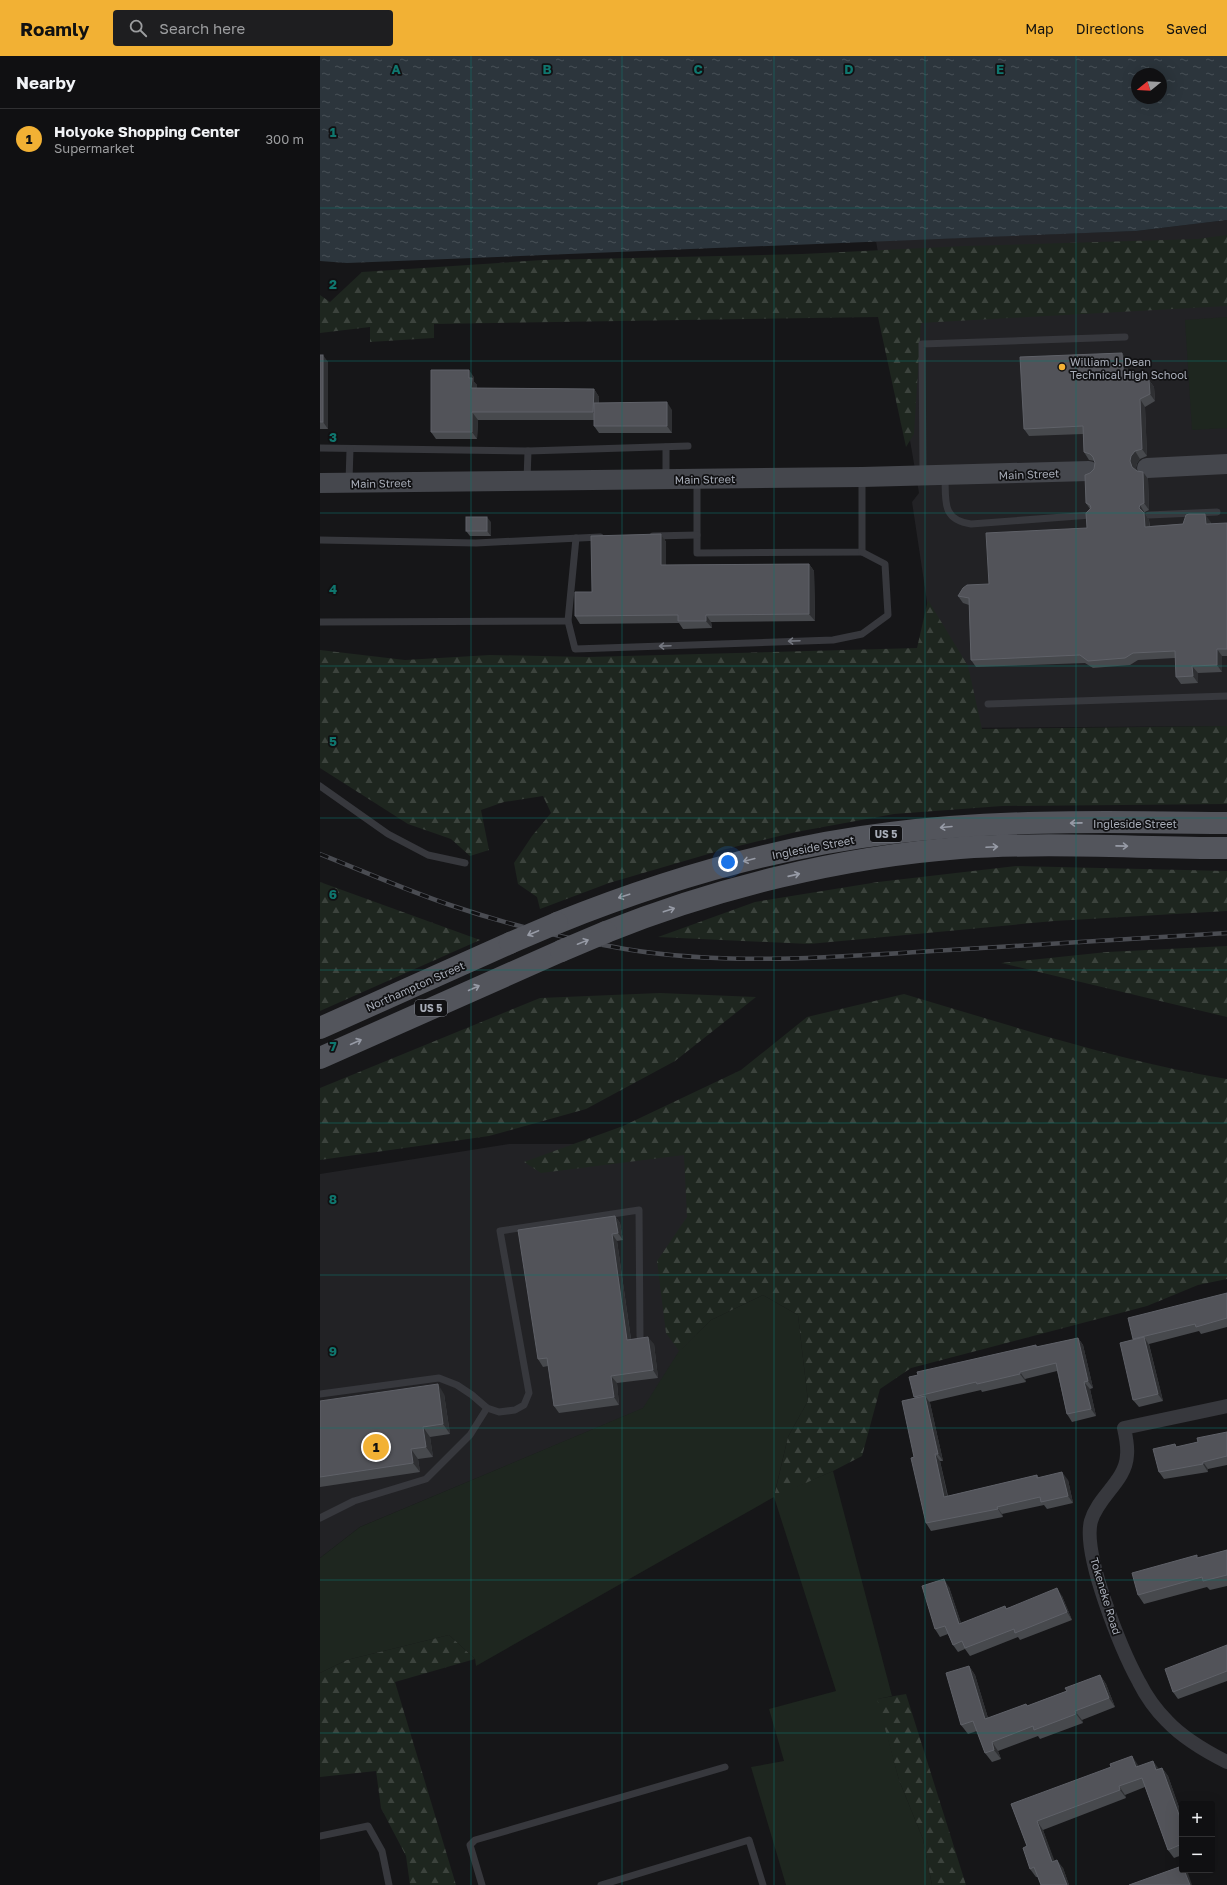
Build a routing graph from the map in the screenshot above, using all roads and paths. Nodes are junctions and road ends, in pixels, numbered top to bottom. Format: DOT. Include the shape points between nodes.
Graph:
graph roads {
  1 [pos="1125,337"];
  2 [pos="688,446"];
  3 [pos="666,447"];
  4 [pos="320,448"];
  5 [pos="350,449"];
  6 [pos="528,451"];
  7 [pos="1227,464"];
  8 [pos="1147,468"];
  9 [pos="1089,471"];
  10 [pos="945,475"];
  11 [pos="923,476"];
  12 [pos="862,477"];
  13 [pos="666,479"];
  14 [pos="697,479"];
  15 [pos="527,480"];
  16 [pos="320,483"];
  17 [pos="349,483"];
  18 [pos="1217,512"];
  19 [pos="1091,515"];
  20 [pos="1149,515"];
  21 [pos="697,535"];
  22 [pos="644,536"];
  23 [pos="606,537"];
  24 [pos="576,538"];
  25 [pos="320,540"];
  26 [pos="862,552"];
  27 [pos="568,621"];
  28 [pos="320,622"];
  29 [pos="1227,696"];
  30 [pos="988,704"];
  31 [pos="320,786"];
  32 [pos="1227,823"];
  33 [pos="1227,848"];
  34 [pos="465,863"];
  35 [pos="510,943"];
  36 [pos="320,1028"];
  37 [pos="320,1058"];
  38 [pos="640,1336"];
  39 [pos="320,1394"];
  40 [pos="1227,1406"];
  41 [pos="487,1408"];
  42 [pos="320,1518"];
  43 [pos="1227,1762"];
  44 [pos="725,1767"];
  45 [pos="320,1836"];
  46 [pos="389,1885"];
  47 [pos="482,1885"];
  48 [pos="601,1885"];
  49 [pos="763,1885"];
  1 -- 11 [label="lane" via="922,344"];
  2 -- 3 [label="lane"];
  3 -- 6 [label="lane"];
  3 -- 13 [label="lane"];
  4 -- 5 [label="lane"];
  5 -- 6 [label="lane"];
  5 -- 17 [label="lane"];
  6 -- 15 [label="lane"];
  7 -- 8 [label="main road"];
  9 -- 10 [label="main road, Main Street"];
  10 -- 11 [label="main road, Main Street"];
  10 -- 19 [label="lane" via="948,511 959,522 971,524"];
  11 -- 12 [label="main road, Main Street"];
  12 -- 14 [label="main road, Main Street"];
  12 -- 26 [label="lane"];
  13 -- 14 [label="main road, Main Street"];
  13 -- 15 [label="main road, Main Street"];
  14 -- 21 [label="lane"];
  15 -- 17 [label="main road, Main Street"];
  16 -- 17 [label="main road, Main Street"];
  18 -- 20 [label="lane"];
  21 -- 22 [label="lane"];
  21 -- 26 [label="lane" via="696,553"];
  23 -- 24 [label="lane"];
  24 -- 25 [label="lane" via="476,543"];
  24 -- 27 [label="lane"];
  26 -- 27 [label="lane, one-way" via="885,564 888,615 862,634 834,640 575,648"];
  27 -- 28 [label="lane"];
  29 -- 30 [label="lane"];
  31 -- 34 [label="lane" via="388,834 428,855"];
  32 -- 35 [label="main road, Ingleside Street / US 5, one-way, bridge" via="1011,824 890,833 779,852 722,866 618,899"];
  37 -- 33 [label="main road, Ingleside Street / US 5, one-way, bridge" via="606,932 764,882 834,866 960,848 1031,845"];
  35 -- 36 [label="main road, Northampton Street / US 5"];
  38 -- 41 [label="lane" via="639,1210 500,1232 529,1393 524,1405 515,1410 499,1412"];
  39 -- 41 [label="lane" via="439,1378 457,1385"];
  40 -- 43 [label="street, Tokeneke Road" via="1124,1428 1127,1452 1124,1467 1098,1506 1090,1522 1090,1531 1095,1568 1109,1611 1130,1665 1147,1697 1178,1732"];
  41 -- 42 [label="lane" via="470,1435 426,1479 354,1501"];
  44 -- 47 [label="lane" via="475,1840 470,1845 471,1853"];
  45 -- 46 [label="lane" via="368,1826 382,1851"];
  48 -- 49 [label="lane" via="749,1840"];
}
